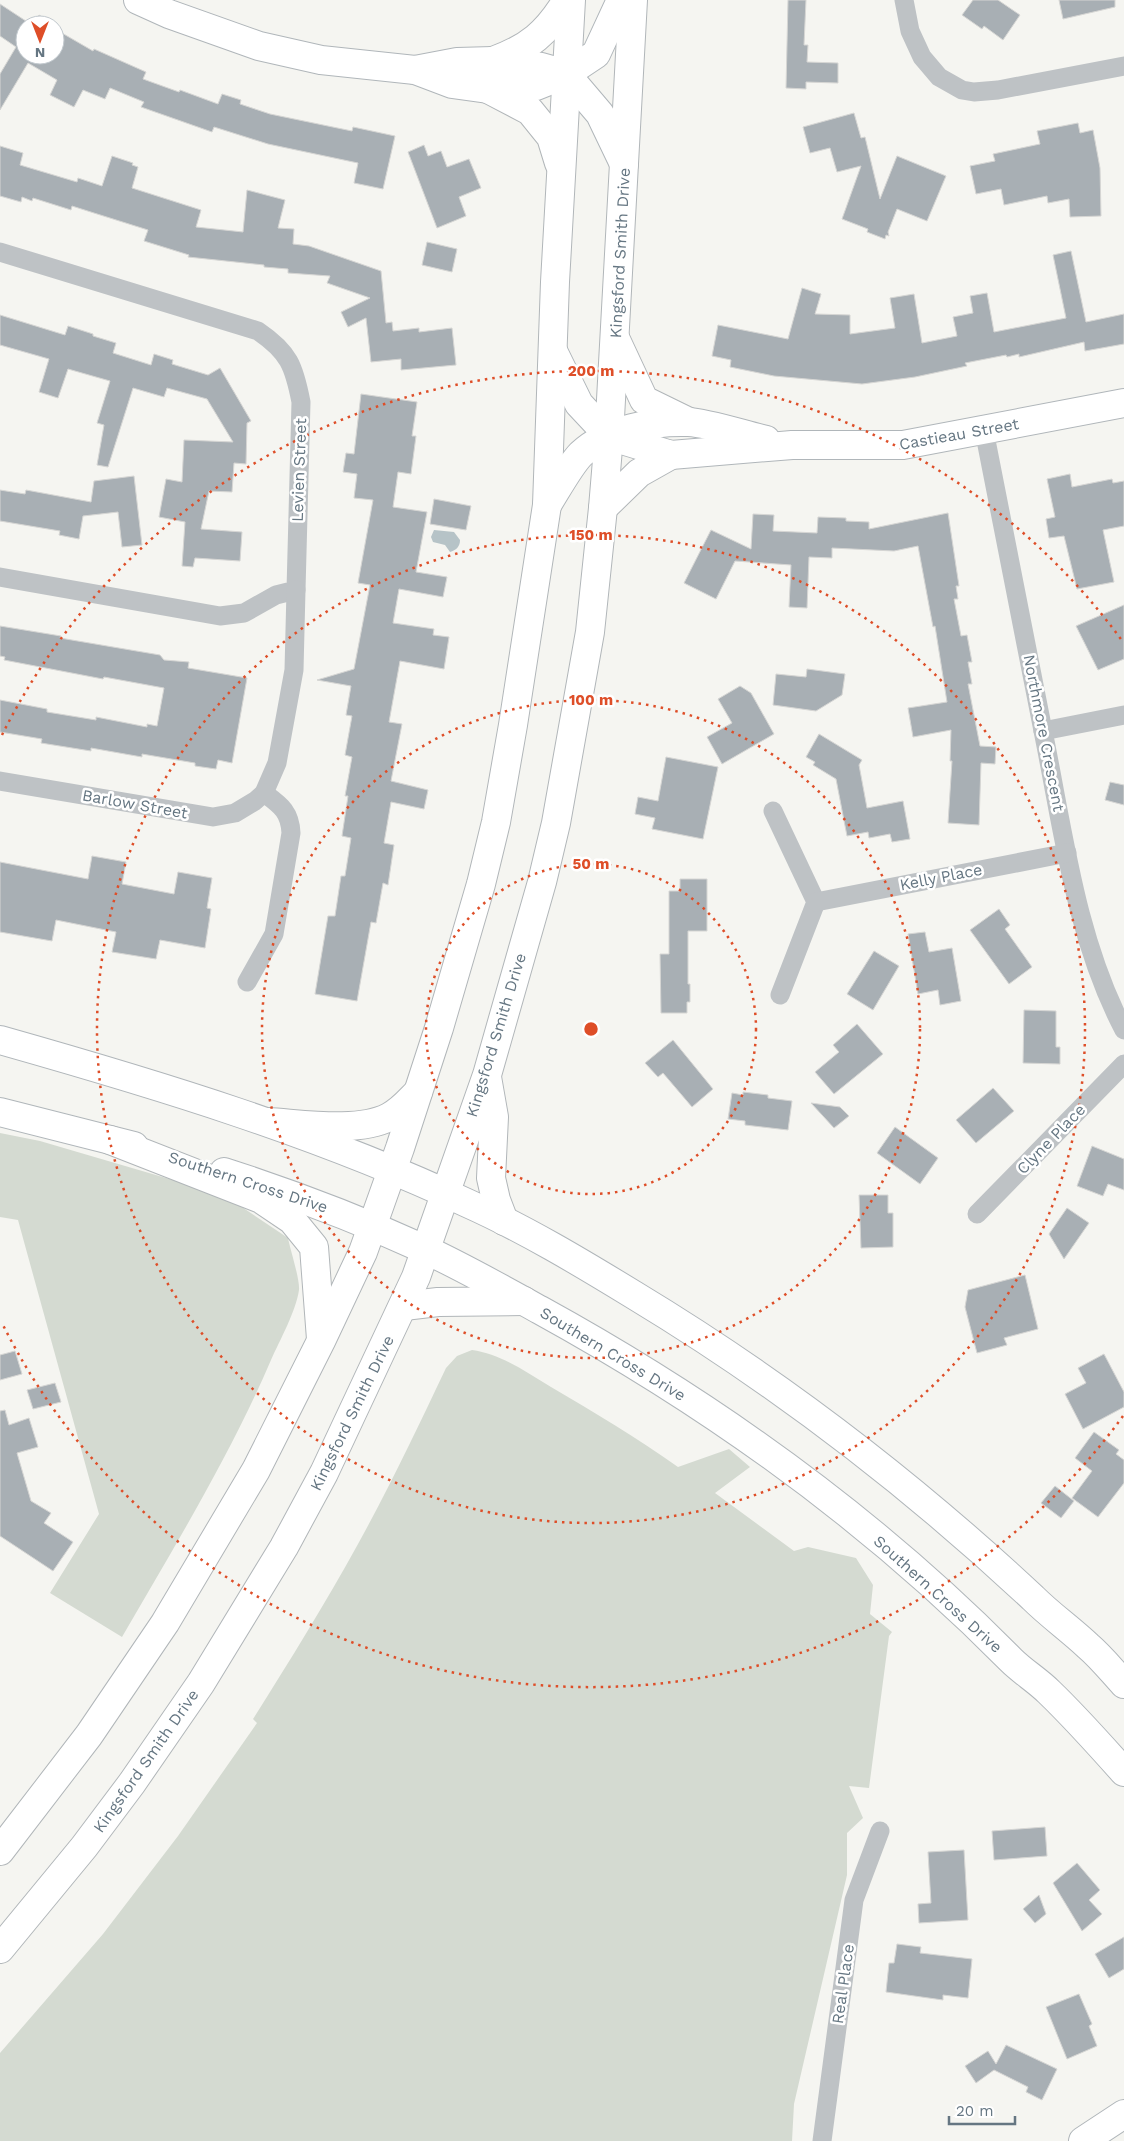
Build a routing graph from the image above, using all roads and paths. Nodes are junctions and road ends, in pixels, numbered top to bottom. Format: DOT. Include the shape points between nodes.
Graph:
graph roads {
  1 [pos="138,0"];
  2 [pos="567,0"];
  3 [pos="571,0"];
  4 [pos="621,0"];
  5 [pos="633,0"];
  6 [pos="904,0"];
  7 [pos="169,7"];
  8 [pos="493,62"];
  9 [pos="1124,66"];
  10 [pos="415,70"];
  11 [pos="566,74"];
  12 [pos="488,89"];
  13 [pos="624,164"];
  14 [pos="561,169"];
  15 [pos="0,252"];
  16 [pos="615,339"];
  17 [pos="553,351"];
  18 [pos="1124,403"];
  19 [pos="689,422"];
  20 [pos="984,430"];
  21 [pos="609,436"];
  22 [pos="792,445"];
  23 [pos="671,455"];
  24 [pos="547,505"];
  25 [pos="604,508"];
  26 [pos="0,577"];
  27 [pos="296,590"];
  28 [pos="1124,715"];
  29 [pos="1043,731"];
  30 [pos="0,781"];
  31 [pos="264,793"];
  32 [pos="773,811"];
  33 [pos="1067,853"];
  34 [pos="816,902"];
  35 [pos="247,982"];
  36 [pos="780,996"];
  37 [pos="1124,1030"];
  38 [pos="0,1040"];
  39 [pos="1124,1064"];
  40 [pos="487,1075"];
  41 [pos="418,1092"];
  42 [pos="0,1112"];
  43 [pos="268,1122"];
  44 [pos="110,1140"];
  45 [pos="392,1171"];
  46 [pos="445,1193"];
  47 [pos="977,1214"];
  48 [pos="504,1221"];
  49 [pos="373,1227"];
  50 [pos="426,1250"];
  51 [pos="524,1301"];
  52 [pos="404,1306"];
  53 [pos="322,1341"];
  54 [pos="1124,1684"];
  55 [pos="1124,1772"];
  56 [pos="880,1831"];
  57 [pos="0,1851"];
  58 [pos="0,1949"];
  59 [pos="1121,2114"];
  60 [pos="822,2141"];
  61 [pos="1083,2141"];
  1 -- 7 [label="main road"];
  2 -- 8 [label="main road" via="537,39 516,53"];
  3 -- 11 [label="main road"];
  4 -- 11 [label="main road" via="596,54"];
  5 -- 13 [label="main road, Kingsford Smith Drive"];
  6 -- 9 [label="street" via="910,31 922,57 940,77 962,90 998,90"];
  7 -- 10 [label="main road" via="259,46 320,60"];
  8 -- 10 [label="main road" via="457,62"];
  8 -- 11 [label="main road" via="541,66"];
  10 -- 12 [label="main road" via="452,84"];
  11 -- 12 [label="main road" via="536,86"];
  11 -- 13 [label="main road" via="600,114"];
  11 -- 14 [label="main road"];
  12 -- 14 [label="main road" via="530,111 551,137"];
  13 -- 16 [label="main road, Kingsford Smith Drive"];
  14 -- 17 [label="main road"];
  15 -- 27 [label="street, Levien Street" via="258,331 285,353 296,376 301,402"];
  16 -- 19 [label="main road" via="644,400"];
  16 -- 21 [label="main road, Kingsford Smith Drive"];
  17 -- 21 [label="main road" via="580,404"];
  17 -- 24 [label="main road"];
  18 -- 20 [label="main road, Castieau Street"];
  19 -- 21 [label="main road, Castieau Street" via="646,424"];
  19 -- 22 [label="main road, Castieau Street"];
  20 -- 22 [label="main road, Castieau Street" via="903,445"];
  20 -- 29 [label="street, Northmore Crescent"];
  21 -- 23 [label="main road, Castieau Street"];
  21 -- 24 [label="main road, Castieau Street" via="580,454"];
  21 -- 25 [label="main road, Kingsford Smith Drive"];
  22 -- 23 [label="main road, Castieau Street"];
  23 -- 25 [label="main road" via="638,473"];
  24 -- 41 [label="main road" via="496,822 478,894"];
  25 -- 40 [label="main road, Kingsford Smith Drive" via="590,632 556,823"];
  26 -- 27 [label="street" via="220,616 244,613 276,595"];
  27 -- 31 [label="street" via="294,670 277,763"];
  28 -- 29 [label="street"];
  29 -- 33 [label="street, Northmore Crescent"];
  30 -- 31 [label="street, Barlow Street" via="213,817 235,813"];
  31 -- 35 [label="street" via="282,807 291,820 292,833 274,934"];
  32 -- 34 [label="street"];
  33 -- 34 [label="street, Kelly Place"];
  33 -- 37 [label="street, Northmore Crescent" via="1089,949 1109,1002"];
  34 -- 36 [label="street"];
  38 -- 43 [label="main road" via="121,1074"];
  39 -- 47 [label="street, Clyne Place"];
  40 -- 46 [label="main road, Kingsford Smith Drive"];
  40 -- 48 [label="main road" via="494,1117 491,1178"];
  41 -- 43 [label="main road" via="399,1111 373,1123 342,1126"];
  41 -- 45 [label="main road"];
  42 -- 44 [label="main road, Southern Cross Drive"];
  43 -- 45 [label="main road"];
  44 -- 49 [label="main road, Southern Cross Drive" via="246,1179"];
  44 -- 53 [label="main road" via="261,1199 292,1220 314,1247"];
  45 -- 46 [label="main road"];
  45 -- 49 [label="main road"];
  46 -- 48 [label="main road"];
  46 -- 50 [label="main road, Kingsford Smith Drive"];
  48 -- 54 [label="main road" via="594,1270 687,1327 851,1442 972,1541 1092,1649"];
  49 -- 50 [label="main road, Southern Cross Drive"];
  49 -- 53 [label="main road"];
  50 -- 51 [label="main road, Southern Cross Drive"];
  50 -- 52 [label="main road, Kingsford Smith Drive"];
  51 -- 52 [label="main road" via="438,1302"];
  51 -- 55 [label="main road, Southern Cross Drive" via="582,1333 716,1417 834,1504 909,1566 1047,1690"];
  52 -- 58 [label="main road, Kingsford Smith Drive" via="324,1473 284,1547 201,1683 132,1783"];
  53 -- 57 [label="main road" via="256,1470 165,1623 88,1735"];
  56 -- 60 [label="street, Real Place" via="854,1900"];
  59 -- 61 [label="main road"];
}
